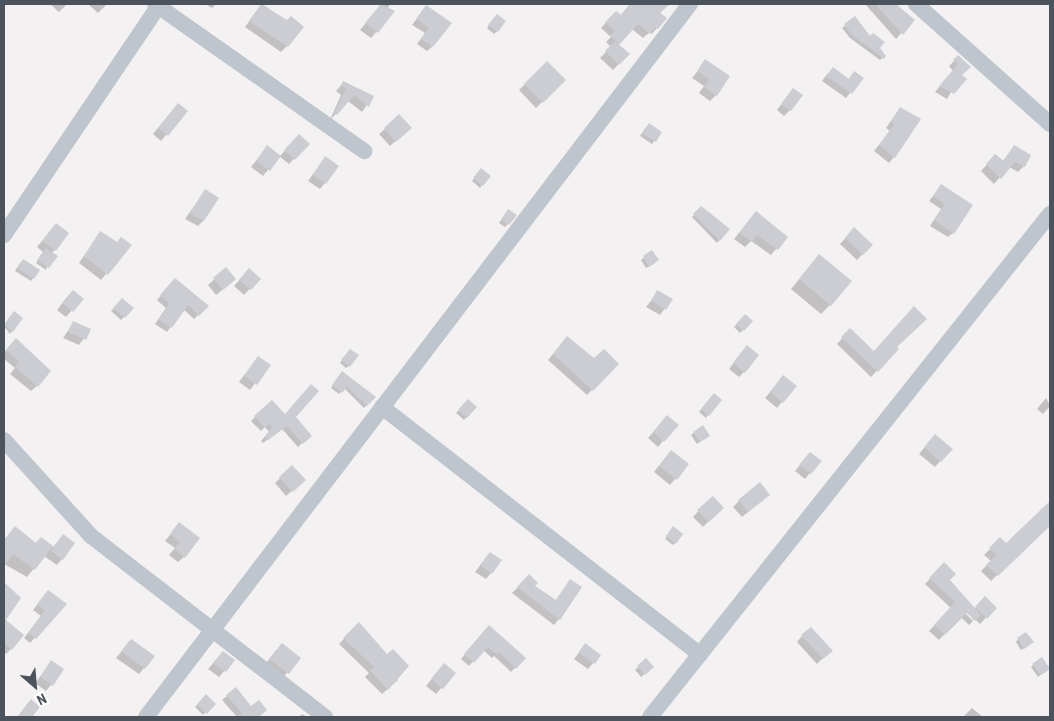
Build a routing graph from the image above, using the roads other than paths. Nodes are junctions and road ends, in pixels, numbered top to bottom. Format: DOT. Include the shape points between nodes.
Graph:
graph roads {
  1 [pos="690,4"];
  2 [pos="916,4"];
  3 [pos="158,5"];
  4 [pos="1050,124"];
  5 [pos="364,151"];
  6 [pos="1050,214"];
  7 [pos="4,235"];
  8 [pos="382,407"];
  9 [pos="4,440"];
  10 [pos="213,630"];
  11 [pos="700,655"];
  12 [pos="146,717"];
  13 [pos="325,717"];
  14 [pos="650,717"];
  1 -- 8 [label="street"];
  2 -- 4 [label="street"];
  3 -- 5 [label="street"];
  3 -- 7 [label="street"];
  6 -- 11 [label="street"];
  8 -- 10 [label="street"];
  8 -- 11 [label="street"];
  9 -- 10 [label="street" via="91,536"];
  10 -- 12 [label="street"];
  10 -- 13 [label="street"];
  11 -- 14 [label="street"];
}
